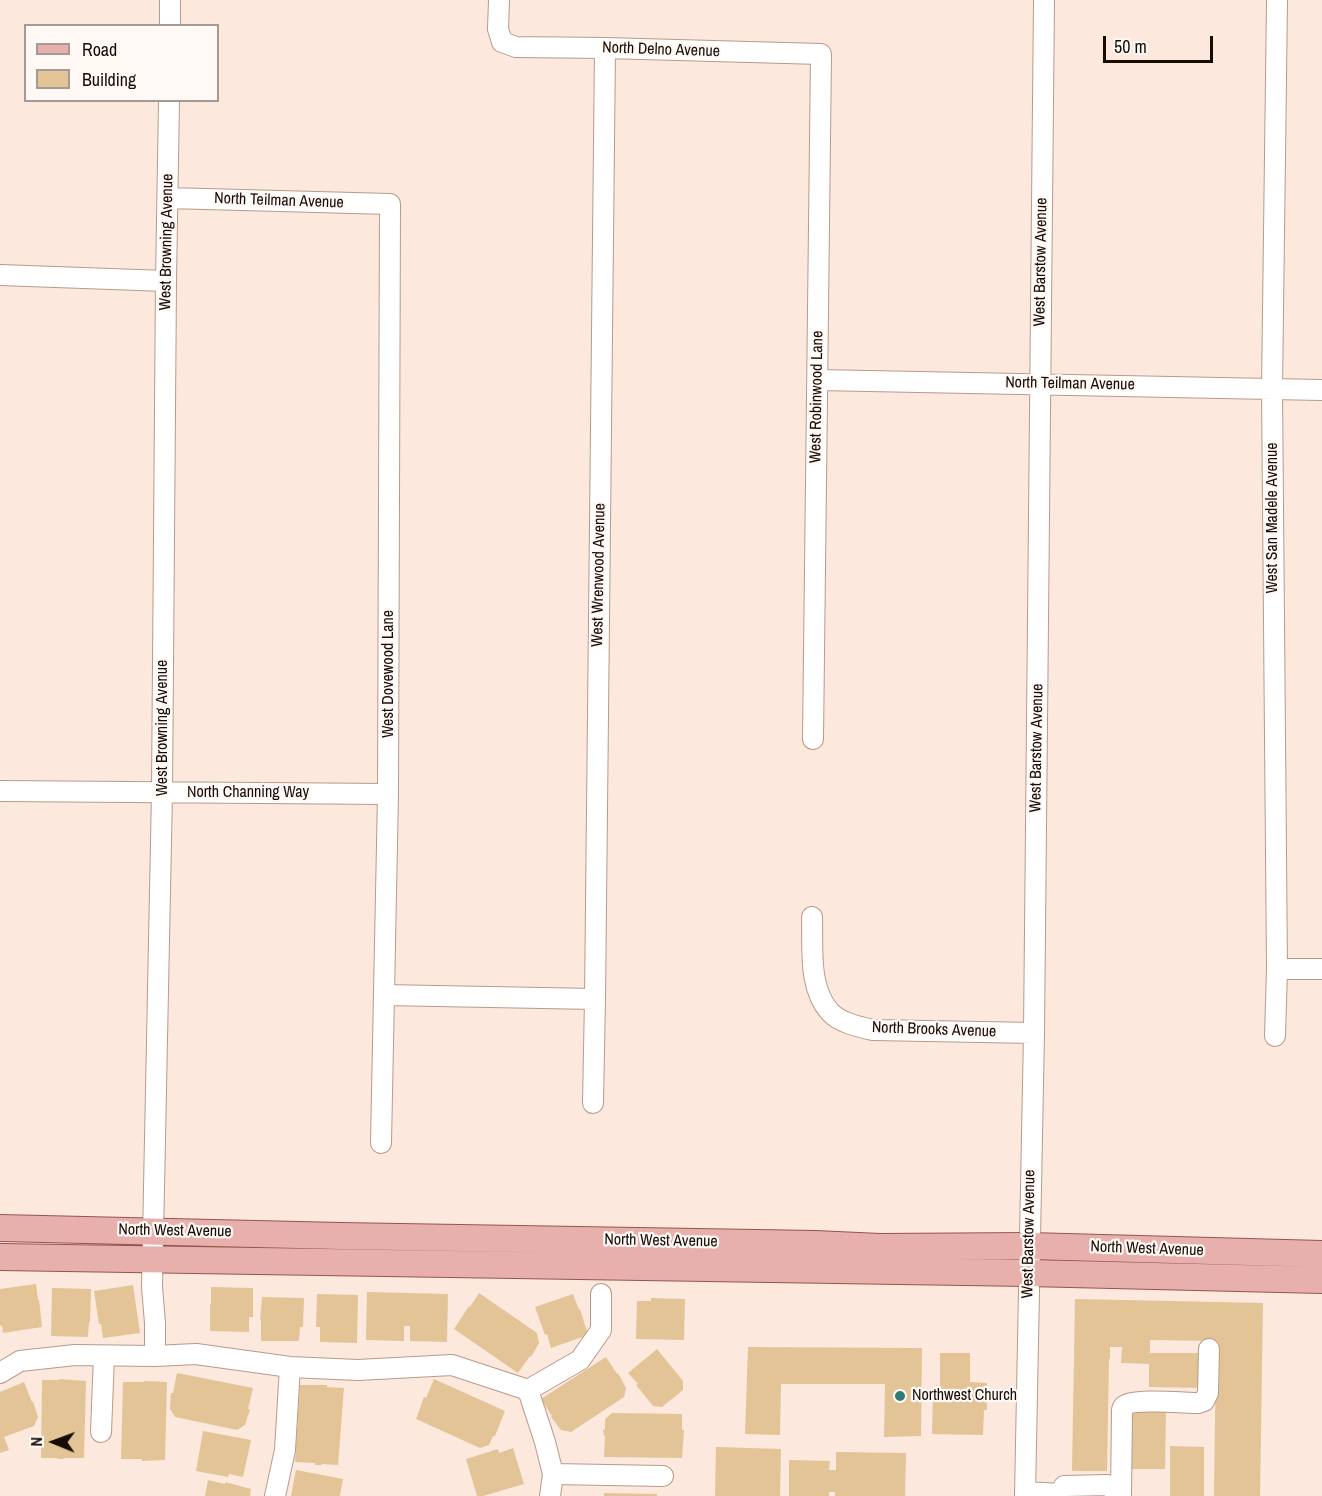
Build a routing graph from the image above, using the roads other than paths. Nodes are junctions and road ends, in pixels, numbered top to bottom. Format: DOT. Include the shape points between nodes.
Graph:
graph roads {
  1 [pos="170,0"];
  2 [pos="499,0"];
  3 [pos="1044,0"];
  4 [pos="1277,0"];
  5 [pos="170,24"];
  6 [pos="604,48"];
  7 [pos="821,54"];
  8 [pos="169,102"];
  9 [pos="168,198"];
  10 [pos="390,204"];
  11 [pos="0,275"];
  12 [pos="166,281"];
  13 [pos="818,380"];
  14 [pos="1040,384"];
  15 [pos="1272,389"];
  16 [pos="1322,390"];
  17 [pos="813,739"];
  18 [pos="0,791"];
  19 [pos="162,792"];
  20 [pos="388,794"];
  21 [pos="812,917"];
  22 [pos="1277,969"];
  23 [pos="1322,969"];
  24 [pos="384,995"];
  25 [pos="595,999"];
  26 [pos="1034,1033"];
  27 [pos="1275,1036"];
  28 [pos="593,1102"];
  29 [pos="381,1143"];
  30 [pos="0,1228"];
  31 [pos="154,1230"];
  32 [pos="1029,1246"];
  33 [pos="1322,1254"];
  34 [pos="0,1257"];
  35 [pos="153,1259"];
  36 [pos="1028,1273"];
  37 [pos="1322,1280"];
  38 [pos="601,1294"];
  39 [pos="1209,1349"];
  40 [pos="104,1356"];
  41 [pos="155,1356"];
  42 [pos="290,1367"];
  43 [pos="0,1373"];
  44 [pos="528,1389"];
  45 [pos="101,1432"];
  46 [pos="554,1474"];
  47 [pos="663,1476"];
  48 [pos="1025,1494"];
  49 [pos="1062,1495"];
  50 [pos="275,1496"];
  51 [pos="550,1496"];
  52 [pos="1121,1496"];
  1 -- 5 [label="street"];
  2 -- 6 [label="street, North Delno Avenue" via="498,29 502,42 516,48"];
  3 -- 14 [label="street, West Barstow Avenue"];
  4 -- 15 [label="street, West San Madele Avenue"];
  6 -- 7 [label="street, North Delno Avenue"];
  6 -- 25 [label="street, West Wrenwood Avenue"];
  7 -- 13 [label="street, West Robinwood Lane"];
  8 -- 9 [label="street, West Browning Avenue"];
  9 -- 10 [label="street, North Teilman Avenue"];
  9 -- 12 [label="street, West Browning Avenue"];
  10 -- 20 [label="street, West Dovewood Lane"];
  11 -- 12 [label="street"];
  12 -- 19 [label="street, West Browning Avenue"];
  13 -- 14 [label="street, North Teilman Avenue"];
  13 -- 17 [label="street, West Robinwood Lane"];
  14 -- 15 [label="street, North Teilman Avenue"];
  14 -- 26 [label="street, West Barstow Avenue"];
  15 -- 16 [label="street, North Teilman Avenue"];
  15 -- 22 [label="street, West San Madele Avenue"];
  18 -- 19 [label="street, North Channing Way"];
  19 -- 20 [label="street, North Channing Way"];
  19 -- 31 [label="street, West Browning Avenue"];
  20 -- 24 [label="street, West Dovewood Lane"];
  21 -- 26 [label="street, North Brooks Avenue" via="813,972 819,995 831,1014 852,1025 873,1030"];
  22 -- 23 [label="street"];
  22 -- 27 [label="street, West San Madele Avenue"];
  24 -- 25 [label="street"];
  24 -- 29 [label="street, West Dovewood Lane"];
  25 -- 28 [label="street, West Wrenwood Avenue"];
  26 -- 32 [label="street, West Barstow Avenue"];
  30 -- 31 [label="main road, North West Avenue"];
  31 -- 32 [label="main road, North West Avenue"];
  31 -- 35 [label="street, West Browning Avenue"];
  32 -- 33 [label="main road, North West Avenue"];
  32 -- 36 [label="street, West Barstow Avenue"];
  34 -- 35 [label="main road, North West Avenue"];
  35 -- 36 [label="main road, North West Avenue"];
  35 -- 41 [label="street, West Browning Avenue"];
  36 -- 37 [label="main road, North West Avenue"];
  36 -- 48 [label="street, West Barstow Avenue"];
  38 -- 44 [label="street" via="601,1330 580,1360"];
  39 -- 52 [label="street" via="1208,1393 1204,1401 1140,1401 1123,1407"];
  40 -- 41 [label="street"];
  40 -- 43 [label="street" via="20,1360"];
  40 -- 45 [label="street"];
  41 -- 42 [label="street" via="196,1354"];
  42 -- 44 [label="street" via="358,1370 452,1365"];
  42 -- 50 [label="street" via="285,1450"];
  44 -- 46 [label="street"];
  46 -- 47 [label="street"];
  46 -- 51 [label="street"];
  48 -- 49 [label="street"];
  49 -- 52 [label="street" via="1064,1486 1108,1485"];
}
